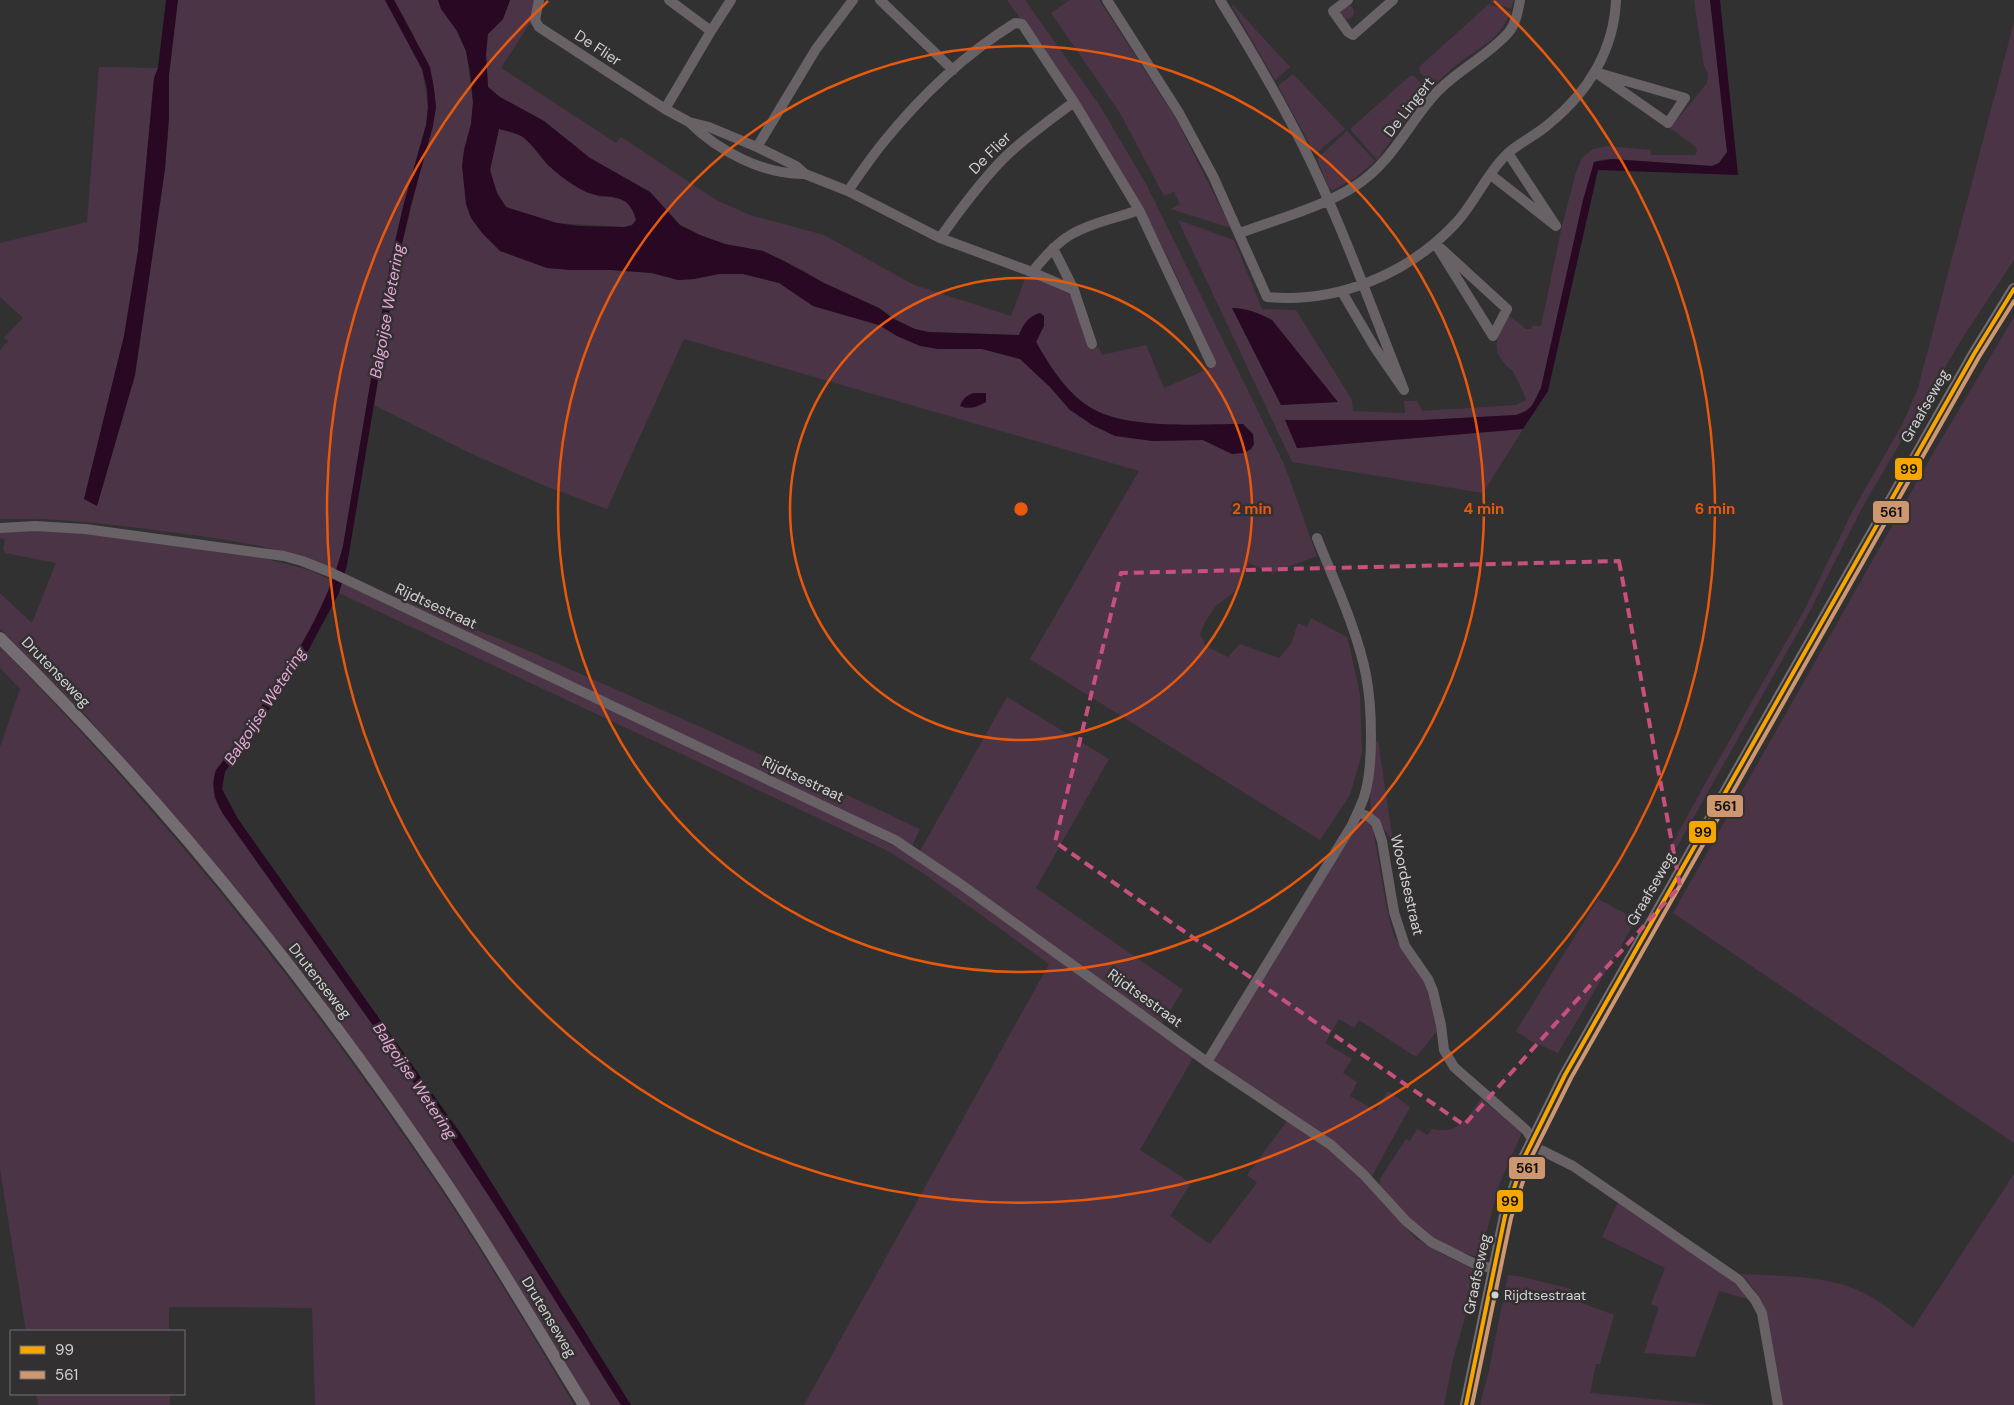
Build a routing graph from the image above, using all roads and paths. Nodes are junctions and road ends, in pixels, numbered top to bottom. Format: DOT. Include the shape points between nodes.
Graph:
graph roads {
  1 [pos="538,0"];
  2 [pos="669,0"];
  3 [pos="731,0"];
  4 [pos="853,0"];
  5 [pos="880,0"];
  6 [pos="1107,0"];
  7 [pos="1220,0"];
  8 [pos="1348,0"];
  9 [pos="1393,0"];
  10 [pos="1520,0"];
  11 [pos="1526,0"];
  12 [pos="1616,0"];
  13 [pos="711,30"];
  14 [pos="953,70"];
  15 [pos="1595,72"];
  16 [pos="1074,102"];
  17 [pos="665,109"];
  18 [pos="689,122"];
  19 [pos="757,147"];
  20 [pos="1508,153"];
  21 [pos="805,174"];
  22 [pos="1491,175"];
  23 [pos="848,191"];
  24 [pos="1328,200"];
  25 [pos="1139,210"];
  26 [pos="1240,234"];
  27 [pos="940,238"];
  28 [pos="1435,243"];
  29 [pos="1053,248"];
  30 [pos="1032,272"];
  31 [pos="1363,286"];
  32 [pos="2014,289"];
  33 [pos="1074,290"];
  34 [pos="1342,292"];
  35 [pos="1092,344"];
  36 [pos="1210,363"];
  37 [pos="0,528"];
  38 [pos="1317,538"];
  39 [pos="0,638"];
  40 [pos="1358,812"];
  41 [pos="1207,1062"];
  42 [pos="1532,1138"];
  43 [pos="1494,1269"];
  44 [pos="584,1405"];
  45 [pos="1466,1405"];
  46 [pos="1778,1405"];
  1 -- 17 [label="street, De Flier" via="535,20 539,27"];
  2 -- 13 [label="street"];
  3 -- 13 [label="street"];
  4 -- 19 [label="street" via="816,49"];
  5 -- 14 [label="street"];
  6 -- 26 [label="street" via="1179,113"];
  7 -- 24 [label="street" via="1273,87"];
  8 -- 9 [label="street" via="1334,11 1353,35"];
  10 -- 11 [label="street, De Lingert"];
  10 -- 24 [label="street, De Lingert" via="1510,29 1495,47 1458,72 1436,93 1381,166 1354,187"];
  12 -- 15 [label="street" via="1608,44"];
  13 -- 17 [label="street"];
  14 -- 16 [label="street" via="998,33 1015,23 1022,24"];
  14 -- 23 [label="street" via="882,144"];
  15 -- 15 [label="street" via="1604,74 1686,98 1668,123"];
  15 -- 20 [label="street" via="1576,100 1550,124"];
  16 -- 25 [label="street"];
  16 -- 27 [label="street, De Flier" via="1003,159 971,194"];
  17 -- 18 [label="street, De Flier"];
  18 -- 19 [label="street, De Flier"];
  18 -- 21 [label="street, De Flier" via="704,136 744,161 793,174"];
  19 -- 21 [label="street, De Flier" via="796,166"];
  20 -- 22 [label="street"];
  20 -- 22 [label="street" via="1556,226"];
  21 -- 23 [label="street, De Flier"];
  22 -- 28 [label="street" via="1456,224"];
  23 -- 27 [label="street, De Flier"];
  24 -- 26 [label="street, De Lingert"];
  24 -- 31 [label="street"];
  25 -- 29 [label="street" via="1093,224"];
  25 -- 36 [label="street"];
  26 -- 34 [label="street" via="1267,297 1284,299"];
  27 -- 30 [label="street, De Flier"];
  28 -- 28 [label="street" via="1508,309 1493,336 1461,286"];
  28 -- 31 [label="street" via="1401,267"];
  29 -- 30 [label="street"];
  29 -- 33 [label="street"];
  30 -- 33 [label="street, De Flier"];
  31 -- 34 [label="street"];
  31 -- 34 [label="street" via="1404,390"];
  32 -- 42 [label="main road, Graafseweg" via="1893,495"];
  33 -- 35 [label="street"];
  37 -- 41 [label="street, Rijdtsestraat" via="85,529 284,556 348,580 895,840"];
  38 -- 40 [label="street" via="1366,675 1370,760 1367,785"];
  39 -- 44 [label="main road, Drutenseweg" via="111,754 208,864 313,997 448,1186"];
  40 -- 41 [label="street"];
  40 -- 42 [label="street, Woordsestraat" via="1376,823 1394,912 1405,946 1433,991 1444,1050 1454,1068"];
  41 -- 43 [label="street, Rijdtsestraat" via="1331,1146 1431,1242 1473,1263"];
  42 -- 43 [label="main road, Graafseweg" via="1513,1187"];
  42 -- 46 [label="street, Woordsestraat" via="1538,1148 1573,1166 1748,1290 1762,1313"];
  43 -- 45 [label="main road, Graafseweg"];
}
